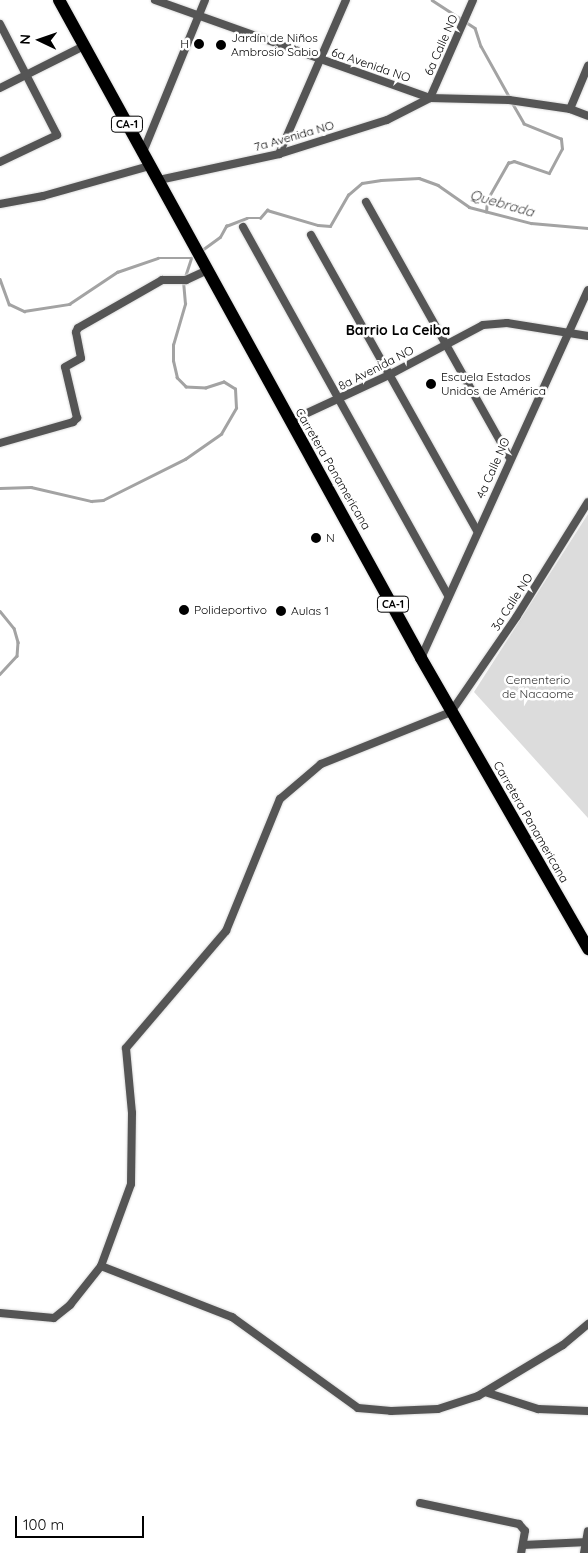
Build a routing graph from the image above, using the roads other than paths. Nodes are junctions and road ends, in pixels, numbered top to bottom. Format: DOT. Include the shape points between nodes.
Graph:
graph roads {
  1 [pos="59,0"];
  2 [pos="155,0"];
  3 [pos="205,0"];
  4 [pos="346,0"];
  5 [pos="473,0"];
  6 [pos="198,16"];
  7 [pos="0,24"];
  8 [pos="84,46"];
  9 [pos="320,59"];
  10 [pos="588,66"];
  11 [pos="26,75"];
  12 [pos="0,88"];
  13 [pos="430,98"];
  14 [pos="570,109"];
  15 [pos="588,116"];
  16 [pos="143,152"];
  17 [pos="279,154"];
  18 [pos="0,162"];
  19 [pos="150,166"];
  20 [pos="159,180"];
  21 [pos="366,202"];
  22 [pos="0,204"];
  23 [pos="243,227"];
  24 [pos="311,235"];
  25 [pos="207,270"];
  26 [pos="588,290"];
  27 [pos="570,332"];
  28 [pos="588,336"];
  29 [pos="446,345"];
  30 [pos="389,375"];
  31 [pos="337,400"];
  32 [pos="290,421"];
  33 [pos="0,443"];
  34 [pos="509,457"];
  35 [pos="588,502"];
  36 [pos="477,531"];
  37 [pos="448,596"];
  38 [pos="421,658"];
  39 [pos="451,712"];
  40 [pos="588,949"];
  41 [pos="101,1266"];
  42 [pos="0,1313"];
  43 [pos="588,1324"];
  44 [pos="485,1392"];
  45 [pos="588,1411"];
  46 [pos="420,1503"];
  47 [pos="588,1530"];
  48 [pos="587,1542"];
  49 [pos="522,1549"];
  50 [pos="584,1553"];
  1 -- 8 [label="highway, Carretera Panamericana / CA-1"];
  2 -- 6 [label="street, 6a Avenida NO"];
  3 -- 6 [label="street"];
  4 -- 9 [label="street"];
  5 -- 13 [label="street, 6a Calle NO"];
  6 -- 9 [label="street, 6a Avenida NO"];
  6 -- 16 [label="street"];
  7 -- 11 [label="street"];
  8 -- 11 [label="street"];
  8 -- 16 [label="highway, Carretera Panamericana / CA-1"];
  9 -- 13 [label="street, 6a Avenida NO"];
  9 -- 17 [label="street"];
  10 -- 14 [label="street"];
  11 -- 12 [label="street"];
  11 -- 18 [label="street" via="57,136"];
  13 -- 14 [label="street, 6a Avenida NO" via="509,100"];
  13 -- 17 [label="street, 7a Avenida NO" via="387,120"];
  14 -- 15 [label="street, 6a Avenida NO"];
  16 -- 19 [label="highway, Carretera Panamericana / CA-1"];
  17 -- 20 [label="street, 7a Avenida NO"];
  19 -- 20 [label="highway, Carretera Panamericana / CA-1"];
  19 -- 22 [label="street" via="43,196"];
  20 -- 25 [label="highway, Carretera Panamericana / CA-1"];
  21 -- 29 [label="street"];
  23 -- 31 [label="street"];
  24 -- 30 [label="street"];
  25 -- 32 [label="highway, Carretera Panamericana / CA-1"];
  25 -- 33 [label="street" via="186,280 162,280 78,328 81,358 65,367 77,418 73,422"];
  26 -- 27 [label="street, 4a Calle NO"];
  27 -- 28 [label="street, 8a Avenida NO"];
  27 -- 29 [label="street, 8a Avenida NO" via="507,323 483,325"];
  27 -- 34 [label="street, 4a Calle NO"];
  29 -- 30 [label="street, 8a Avenida NO"];
  29 -- 34 [label="street"];
  30 -- 31 [label="street, 8a Avenida NO"];
  30 -- 36 [label="street"];
  31 -- 32 [label="street, 8a Avenida NO"];
  31 -- 37 [label="street"];
  32 -- 38 [label="highway, Carretera Panamericana / CA-1"];
  34 -- 36 [label="street, 4a Calle NO"];
  35 -- 39 [label="street, 3a Calle NO" via="518,616"];
  36 -- 37 [label="street, 4a Calle NO"];
  37 -- 38 [label="street, 4a Calle NO"];
  38 -- 39 [label="highway, Carretera Panamericana / CA-1"];
  39 -- 40 [label="highway, Carretera Panamericana / CA-1"];
  39 -- 41 [label="street" via="320,764 280,799 226,931 126,1048 132,1112 131,1184"];
  41 -- 42 [label="street" via="70,1305 54,1318"];
  41 -- 44 [label="street" via="232,1317 358,1408 438,1409"];
  43 -- 44 [label="street" via="563,1346"];
  44 -- 45 [label="street" via="538,1408"];
  46 -- 49 [label="street" via="519,1524 525,1531"];
  47 -- 48 [label="street"];
  48 -- 49 [label="street"];
  48 -- 50 [label="street"];
}
